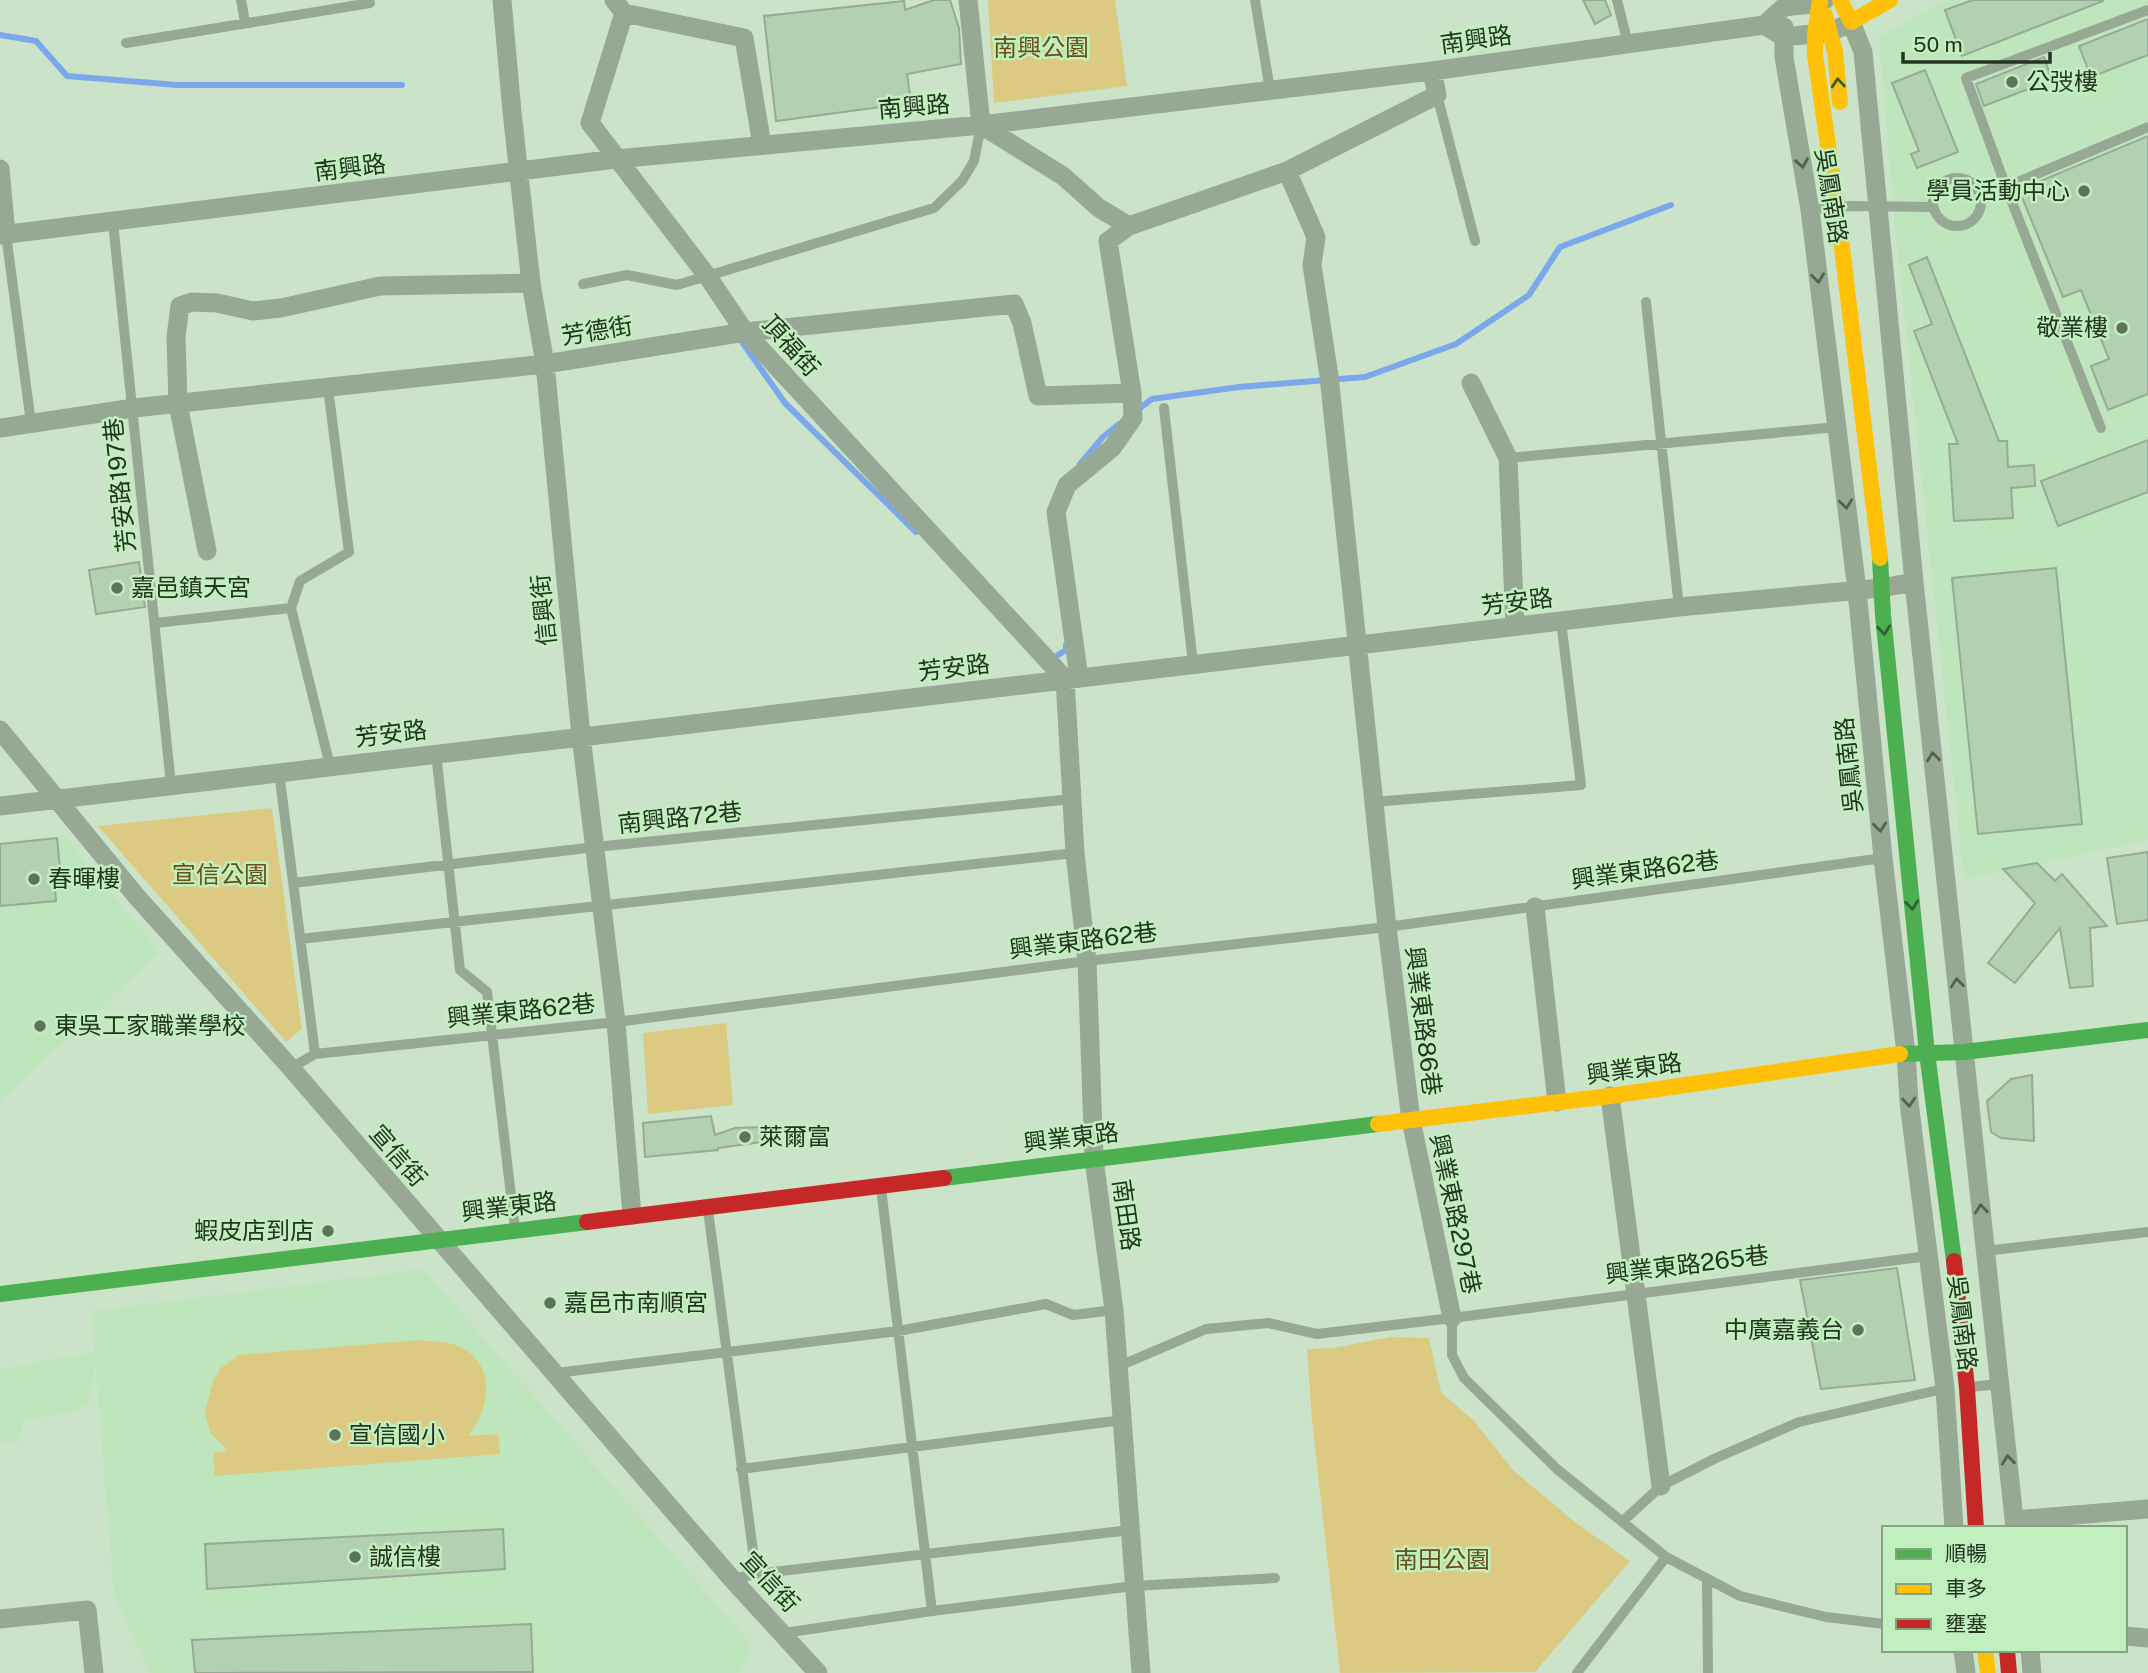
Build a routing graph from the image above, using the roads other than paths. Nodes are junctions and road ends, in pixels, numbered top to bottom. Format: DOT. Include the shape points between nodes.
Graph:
graph roads {
  1 [pos="241,0"];
  2 [pos="502,0"];
  3 [pos="968,0"];
  4 [pos="1255,0"];
  5 [pos="1617,0"];
  6 [pos="1840,0"];
  7 [pos="1890,0"];
  8 [pos="1822,1"];
  9 [pos="370,3"];
  10 [pos="1786,3"];
  11 [pos="619,7"];
  12 [pos="2148,10"];
  13 [pos="245,22"];
  14 [pos="1851,22"];
  15 [pos="1764,25"];
  16 [pos="1823,34"];
  17 [pos="1784,37"];
  18 [pos="126,44"];
  19 [pos="1629,44"];
  20 [pos="1432,71"];
  21 [pos="1270,90"];
  22 [pos="1437,95"];
  23 [pos="1841,117"];
  24 [pos="981,125"];
  25 [pos="2148,127"];
  26 [pos="1844,142"];
  27 [pos="762,145"];
  28 [pos="617,159"];
  29 [pos="0,169"];
  30 [pos="518,171"];
  31 [pos="1287,171"];
  32 [pos="2006,187"];
  33 [pos="1980,195"];
  34 [pos="1843,207"];
  35 [pos="1933,207"];
  36 [pos="1878,208"];
  37 [pos="1810,210"];
  38 [pos="113,222"];
  39 [pos="1129,226"];
  40 [pos="3,235"];
  41 [pos="1475,241"];
  42 [pos="708,277"];
  43 [pos="531,283"];
  44 [pos="583,284"];
  45 [pos="1646,302"];
  46 [pos="744,332"];
  47 [pos="545,365"];
  48 [pos="1471,383"];
  49 [pos="328,388"];
  50 [pos="1132,393"];
  51 [pos="178,404"];
  52 [pos="134,408"];
  53 [pos="1164,408"];
  54 [pos="31,423"];
  55 [pos="1837,427"];
  56 [pos="0,428"];
  57 [pos="2101,428"];
  58 [pos="1662,444"];
  59 [pos="1508,458"];
  60 [pos="207,551"];
  61 [pos="1914,582"];
  62 [pos="1887,587"];
  63 [pos="1857,590"];
  64 [pos="1679,607"];
  65 [pos="291,608"];
  66 [pos="1561,621"];
  67 [pos="155,623"];
  68 [pos="1515,626"];
  69 [pos="1357,645"];
  70 [pos="1193,664"];
  71 [pos="1072,678"];
  72 [pos="0,730"];
  73 [pos="581,736"];
  74 [pos="436,754"];
  75 [pos="330,766"];
  76 [pos="279,772"];
  77 [pos="171,785"];
  78 [pos="57,798"];
  79 [pos="1072,799"];
  80 [pos="1373,802"];
  81 [pos="0,806"];
  82 [pos="595,847"];
  83 [pos="1075,852"];
  84 [pos="1883,858"];
  85 [pos="448,865"];
  86 [pos="293,883"];
  87 [pos="600,906"];
  88 [pos="1535,907"];
  89 [pos="453,922"];
  90 [pos="1387,927"];
  91 [pos="300,939"];
  92 [pos="1087,961"];
  93 [pos="616,1022"];
  94 [pos="2148,1030"];
  95 [pos="492,1035"];
  96 [pos="1964,1052"];
  97 [pos="1935,1053"];
  98 [pos="315,1054"];
  99 [pos="1906,1054"];
  100 [pos="291,1068"];
  101 [pos="1610,1096"];
  102 [pos="1557,1102"];
  103 [pos="1411,1120"];
  104 [pos="1094,1159"];
  105 [pos="880,1185"];
  106 [pos="708,1206"];
  107 [pos="632,1215"];
  108 [pos="515,1230"];
  109 [pos="2148,1232"];
  110 [pos="437,1239"];
  111 [pos="1985,1251"];
  112 [pos="1928,1256"];
  113 [pos="1635,1293"];
  114 [pos="0,1294"];
  115 [pos="1959,1304"];
  116 [pos="1935,1306"];
  117 [pos="1114,1310"];
  118 [pos="1452,1318"];
  119 [pos="898,1331"];
  120 [pos="728,1352"];
  121 [pos="1117,1367"];
  122 [pos="556,1373"];
  123 [pos="2000,1384"];
  124 [pos="1973,1387"];
  125 [pos="1945,1388"];
  126 [pos="1122,1420"];
  127 [pos="912,1447"];
  128 [pos="741,1469"];
  129 [pos="1661,1486"];
  130 [pos="1990,1489"];
  131 [pos="2148,1509"];
  132 [pos="1622,1522"];
  133 [pos="2014,1524"];
  134 [pos="1954,1526"];
  135 [pos="1976,1526"];
  136 [pos="1130,1530"];
  137 [pos="925,1554"];
  138 [pos="1666,1557"];
  139 [pos="756,1574"];
  140 [pos="1275,1578"];
  141 [pos="732,1579"];
  142 [pos="1707,1579"];
  143 [pos="1134,1586"];
  144 [pos="932,1611"];
  145 [pos="0,1619"];
  146 [pos="1882,1624"];
  147 [pos="784,1633"];
  148 [pos="2127,1636"];
  149 [pos="2148,1637"];
  150 [pos="1964,1652"];
  151 [pos="1985,1652"];
  152 [pos="2007,1652"];
  153 [pos="2030,1652"];
  154 [pos="94,1673"];
  155 [pos="818,1673"];
  156 [pos="1141,1673"];
  157 [pos="1577,1673"];
  158 [pos="1708,1673"];
  159 [pos="1966,1673"];
  160 [pos="1988,1673"];
  161 [pos="2009,1673"];
  162 [pos="2032,1673"];
  1 -- 13 [label="lane"];
  2 -- 30 [label="street, 信興街"];
  3 -- 24 [label="street"];
  4 -- 21 [label="lane"];
  5 -- 19 [label="lane"];
  6 -- 14 [label="street"];
  7 -- 14 [label="street"];
  8 -- 10 [label="street"];
  8 -- 16 [label="street, 吳鳳南路"];
  9 -- 13 [label="lane"];
  10 -- 15 [label="street"];
  10 -- 17 [label="street, 吳鳳南路"];
  11 -- 27 [label="street" via="744,38"];
  11 -- 28 [label="street, 頂福街" via="590,123"];
  12 -- 32 [label="lane" via="1966,78"];
  13 -- 18 [label="lane"];
  14 -- 16 [label="street"];
  14 -- 36 [label="street, 吳鳳南路" via="1863,52"];
  15 -- 17 [label="street"];
  15 -- 19 [label="street, 南興路"];
  16 -- 17 [label="street"];
  23 -- 16 [label="street, 吳鳳南路, one-way" via="1835,52"];
  16 -- 34 [label="street, 吳鳳南路" via="1815,55"];
  17 -- 37 [label="street, 吳鳳南路, one-way"];
  19 -- 20 [label="street, 南興路"];
  20 -- 21 [label="street, 南興路"];
  20 -- 22 [label="street"];
  21 -- 24 [label="street, 南興路"];
  22 -- 31 [label="street"];
  22 -- 41 [label="lane"];
  24 -- 27 [label="street, 南興路"];
  24 -- 39 [label="street" via="1063,176"];
  24 -- 42 [label="lane" via="975,161 934,208"];
  25 -- 32 [label="lane"];
  26 -- 34 [label="street, 吳鳳南路"];
  27 -- 28 [label="street, 南興路"];
  28 -- 30 [label="street, 南興路"];
  28 -- 42 [label="street, 頂福街"];
  29 -- 40 [label="street"];
  30 -- 38 [label="street, 南興路"];
  30 -- 43 [label="street, 信興街"];
  31 -- 39 [label="street"];
  31 -- 69 [label="street, 興業東路86巷" via="1316,237 1312,265 1329,376"];
  32 -- 33 [label="lane"];
  32 -- 57 [label="lane"];
  33 -- 35 [label="lane" via="1963,178 1947,180 1935,191"];
  33 -- 35 [label="lane" via="1980,210 1963,226 1947,225"];
  34 -- 36 [label="lane"];
  34 -- 37 [label="lane"];
  34 -- 62 [label="street, 吳鳳南路"];
  35 -- 36 [label="lane"];
  36 -- 61 [label="street, 吳鳳南路"];
  37 -- 55 [label="street, 吳鳳南路, one-way"];
  38 -- 40 [label="street, 南興路"];
  38 -- 52 [label="lane, 芳安路197巷"];
  39 -- 50 [label="street, 南田路" via="1108,241"];
  40 -- 54 [label="lane"];
  42 -- 44 [label="lane" via="677,285 628,275"];
  42 -- 46 [label="street, 頂福街"];
  43 -- 47 [label="street, 信興街"];
  43 -- 51 [label="street" via="380,286 253,311 217,303 180,306"];
  45 -- 58 [label="lane"];
  46 -- 47 [label="street, 芳德街"];
  46 -- 50 [label="street, 芳德街" via="1014,304 1038,396"];
  46 -- 71 [label="street, 頂福街"];
  47 -- 49 [label="street, 芳德街"];
  47 -- 73 [label="street, 信興街"];
  48 -- 59 [label="street"];
  49 -- 51 [label="street, 芳德街"];
  49 -- 65 [label="lane" via="349,552 300,581"];
  50 -- 71 [label="street, 南田路" via="1133,418 1112,448 1066,485 1056,512"];
  51 -- 52 [label="street, 芳德街"];
  51 -- 60 [label="street"];
  52 -- 54 [label="street, 芳德街"];
  52 -- 67 [label="lane, 芳安路197巷"];
  53 -- 70 [label="lane"];
  54 -- 56 [label="street, 芳德街"];
  55 -- 58 [label="lane"];
  55 -- 63 [label="street, 吳鳳南路, one-way"];
  58 -- 59 [label="lane"];
  58 -- 64 [label="lane"];
  59 -- 68 [label="street"];
  61 -- 62 [label="street, 芳安路"];
  96 -- 61 [label="street, 吳鳳南路, one-way"];
  62 -- 63 [label="street, 芳安路"];
  62 -- 97 [label="street, 吳鳳南路"];
  63 -- 64 [label="street, 芳安路"];
  63 -- 84 [label="street, 吳鳳南路, one-way"];
  64 -- 66 [label="street, 芳安路"];
  65 -- 67 [label="lane"];
  65 -- 75 [label="lane"];
  66 -- 68 [label="street, 芳安路"];
  66 -- 80 [label="lane" via="1581,785"];
  67 -- 77 [label="lane, 芳安路197巷"];
  68 -- 69 [label="street, 芳安路"];
  69 -- 70 [label="street, 芳安路"];
  69 -- 80 [label="street, 興業東路86巷"];
  70 -- 71 [label="street, 芳安路"];
  71 -- 73 [label="street, 芳安路"];
  71 -- 79 [label="street, 南田路"];
  72 -- 78 [label="street, 宣信街"];
  73 -- 74 [label="street, 芳安路"];
  73 -- 82 [label="street, 信興街"];
  74 -- 75 [label="street, 芳安路"];
  74 -- 85 [label="lane"];
  75 -- 76 [label="street, 芳安路"];
  76 -- 77 [label="street, 芳安路"];
  76 -- 86 [label="lane"];
  77 -- 78 [label="street, 芳安路"];
  78 -- 81 [label="street, 芳安路"];
  78 -- 100 [label="street, 宣信街" via="137,897"];
  79 -- 82 [label="lane, 南興路72巷"];
  79 -- 83 [label="street, 南田路"];
  80 -- 90 [label="street, 興業東路86巷"];
  82 -- 85 [label="lane, 南興路72巷"];
  82 -- 87 [label="street, 信興街"];
  83 -- 87 [label="lane"];
  83 -- 92 [label="street, 南田路"];
  84 -- 88 [label="lane, 興業東路62巷"];
  84 -- 99 [label="street, 吳鳳南路"];
  85 -- 86 [label="lane, 南興路72巷"];
  85 -- 89 [label="lane"];
  86 -- 91 [label="lane"];
  87 -- 89 [label="lane"];
  87 -- 93 [label="street, 信興街"];
  88 -- 90 [label="lane, 興業東路62巷"];
  88 -- 102 [label="street"];
  89 -- 91 [label="lane"];
  89 -- 95 [label="lane" via="460,970 487,992"];
  90 -- 92 [label="lane, 興業東路62巷"];
  90 -- 103 [label="street, 興業東路86巷"];
  91 -- 98 [label="lane"];
  92 -- 93 [label="lane, 興業東路62巷"];
  92 -- 104 [label="street, 南田路"];
  93 -- 95 [label="lane, 興業東路62巷"];
  93 -- 107 [label="street, 信興街"];
  94 -- 96 [label="street, 興業東路"];
  95 -- 98 [label="lane, 興業東路62巷"];
  95 -- 108 [label="lane"];
  96 -- 97 [label="street, 興業東路"];
  111 -- 96 [label="street, 吳鳳南路, one-way"];
  97 -- 99 [label="street, 興業東路"];
  97 -- 115 [label="street, 吳鳳南路"];
  97 -- 124 [label="street, 吳鳳南路"];
  98 -- 100 [label="lane, 興業東路62巷"];
  99 -- 101 [label="street, 興業東路"];
  99 -- 112 [label="street, 吳鳳南路, one-way"];
  100 -- 110 [label="street, 宣信街"];
  101 -- 102 [label="street, 興業東路"];
  101 -- 113 [label="street"];
  102 -- 103 [label="street, 興業東路"];
  103 -- 104 [label="street, 興業東路"];
  103 -- 118 [label="street, 興業東路297巷"];
  104 -- 105 [label="street, 興業東路"];
  104 -- 117 [label="street, 南田路"];
  105 -- 106 [label="street, 興業東路"];
  105 -- 119 [label="lane"];
  106 -- 107 [label="street, 興業東路"];
  106 -- 120 [label="lane"];
  107 -- 108 [label="street, 興業東路"];
  108 -- 110 [label="street, 興業東路"];
  109 -- 111 [label="lane"];
  110 -- 114 [label="street, 興業東路"];
  110 -- 122 [label="street, 宣信街"];
  111 -- 123 [label="street, 吳鳳南路"];
  112 -- 113 [label="lane, 興業東路265巷"];
  112 -- 116 [label="street, 吳鳳南路"];
  113 -- 118 [label="lane, 興業東路265巷"];
  113 -- 129 [label="street"];
  115 -- 116 [label="lane"];
  115 -- 124 [label="street, 吳鳳南路"];
  116 -- 125 [label="street, 吳鳳南路"];
  117 -- 119 [label="lane" via="1073,1315 1046,1304"];
  117 -- 121 [label="street, 南田路"];
  118 -- 121 [label="lane, 興業東路265巷" via="1317,1334 1268,1323 1206,1329"];
  118 -- 132 [label="lane" via="1452,1354 1464,1378 1558,1470"];
  119 -- 120 [label="lane"];
  119 -- 127 [label="lane"];
  120 -- 122 [label="lane"];
  120 -- 128 [label="lane"];
  121 -- 126 [label="street, 南田路"];
  122 -- 141 [label="street, 宣信街"];
  123 -- 124 [label="lane"];
  133 -- 123 [label="street, 吳鳳南路, one-way"];
  124 -- 125 [label="lane"];
  124 -- 130 [label="street, 吳鳳南路"];
  124 -- 135 [label="street, 吳鳳南路"];
  125 -- 129 [label="lane" via="1800,1422"];
  125 -- 134 [label="street, 吳鳳南路"];
  126 -- 127 [label="lane"];
  126 -- 136 [label="street, 南田路"];
  127 -- 128 [label="lane"];
  127 -- 137 [label="lane"];
  128 -- 139 [label="lane"];
  129 -- 132 [label="lane"];
  131 -- 133 [label="street"];
  132 -- 138 [label="lane"];
  136 -- 137 [label="lane"];
  136 -- 143 [label="street, 南田路"];
  137 -- 139 [label="lane"];
  137 -- 144 [label="lane"];
  138 -- 142 [label="lane"];
  138 -- 157 [label="lane"];
  139 -- 141 [label="lane"];
  140 -- 143 [label="lane"];
  141 -- 147 [label="street, 宣信街"];
  142 -- 146 [label="lane" via="1740,1596 1826,1617"];
  142 -- 158 [label="lane"];
  143 -- 144 [label="lane"];
  143 -- 156 [label="street, 南田路"];
  144 -- 147 [label="lane"];
  145 -- 154 [label="street" via="87,1610"];
  147 -- 155 [label="street, 宣信街"];
  148 -- 149 [label="street"];
  150 -- 159 [label="street"];
  151 -- 160 [label="street"];
  152 -- 161 [label="street"];
  153 -- 162 [label="street"];
}
